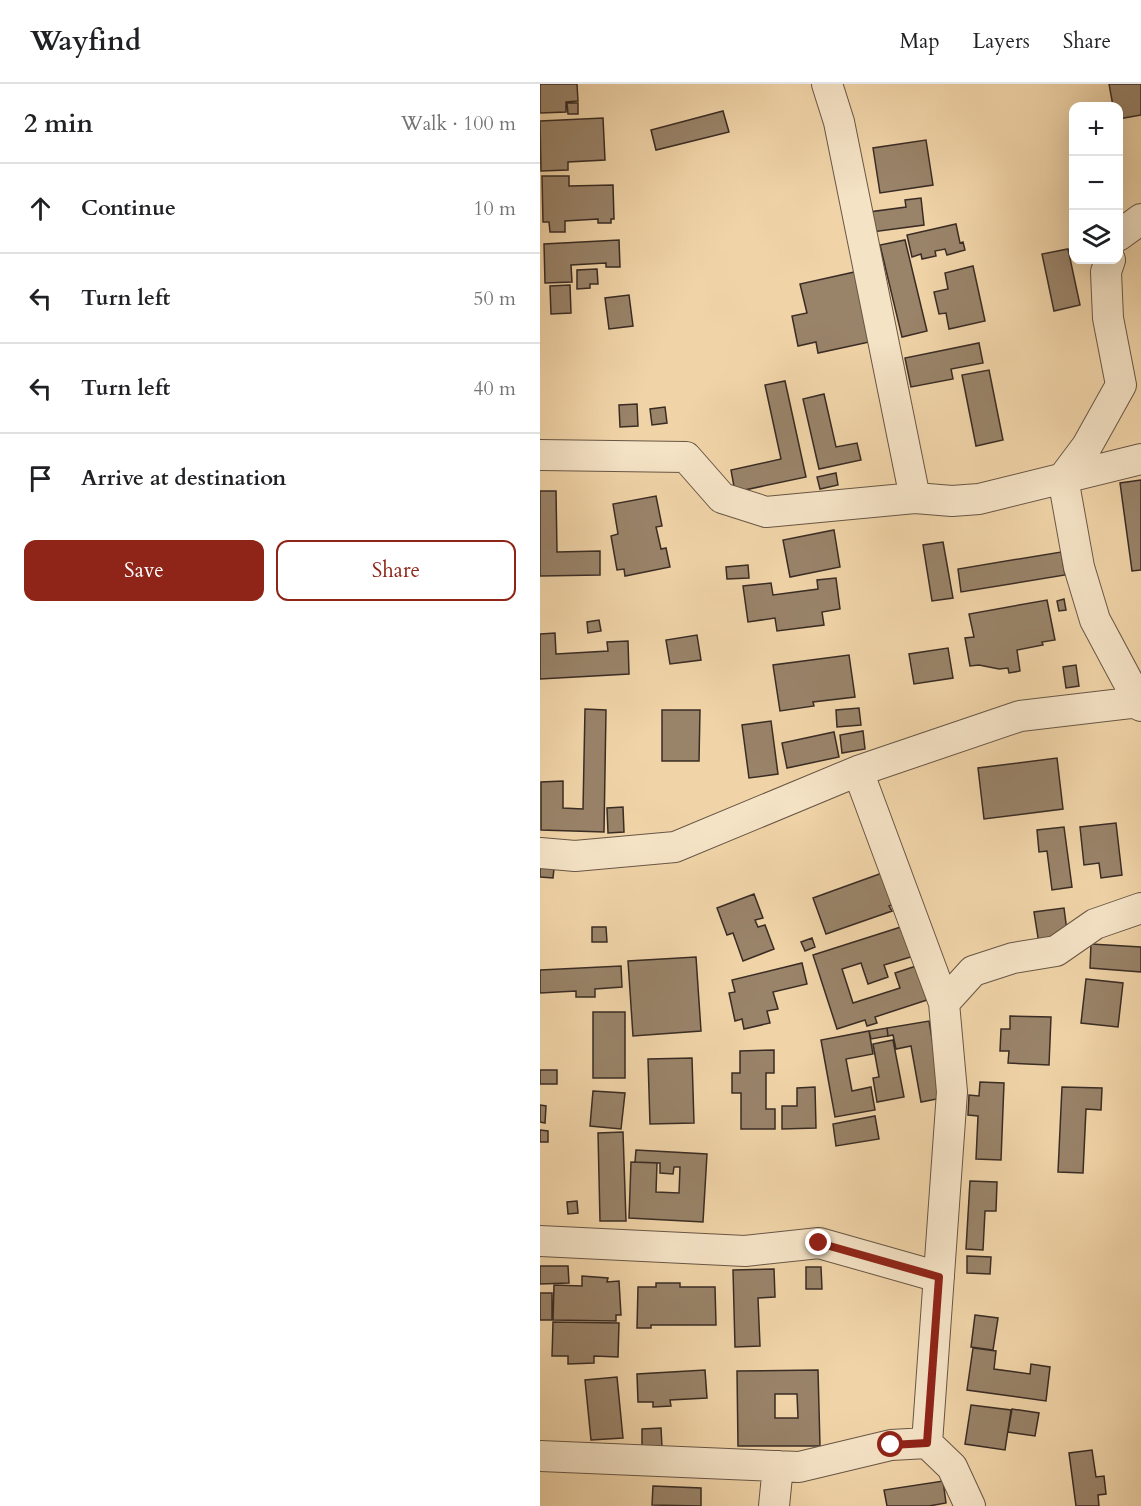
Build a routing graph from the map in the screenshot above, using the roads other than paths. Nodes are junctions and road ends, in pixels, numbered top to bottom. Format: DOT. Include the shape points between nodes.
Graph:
graph roads {
  1 [pos="827,84"];
  2 [pos="1141,219"];
  3 [pos="1123,233"];
  4 [pos="1109,264"];
  5 [pos="540,455"];
  6 [pos="1141,459"];
  7 [pos="1063,478"];
  8 [pos="915,498"];
  9 [pos="1140,704"];
  10 [pos="858,771"];
  11 [pos="540,853"];
  12 [pos="1141,908"];
  13 [pos="944,1003"];
  14 [pos="540,1241"];
  15 [pos="939,1277"];
  16 [pos="927,1443"];
  17 [pos="540,1456"];
  18 [pos="778,1466"];
  19 [pos="774,1506"];
  20 [pos="970,1506"];
  1 -- 8 [label="street" via="839,122"];
  2 -- 3 [label="street"];
  4 -- 7 [label="street" via="1108,318 1120,385 1087,446"];
  5 -- 8 [label="street" via="686,457 722,498 766,512"];
  6 -- 7 [label="street"];
  7 -- 8 [label="street" via="979,498"];
  7 -- 9 [label="street" via="1079,567 1095,620"];
  9 -- 10 [label="street" via="1020,716"];
  10 -- 11 [label="street" via="675,847 575,856"];
  10 -- 13 [label="street"];
  12 -- 13 [label="street" via="1095,924 1056,951 1013,958 973,971"];
  13 -- 15 [label="street" via="952,1092"];
  14 -- 15 [label="street" via="745,1251 819,1243"];
  15 -- 16 [label="street"];
  16 -- 18 [label="street" via="891,1445 799,1467"];
  16 -- 20 [label="street" via="952,1467"];
  17 -- 18 [label="street"];
  18 -- 19 [label="street"];
}
